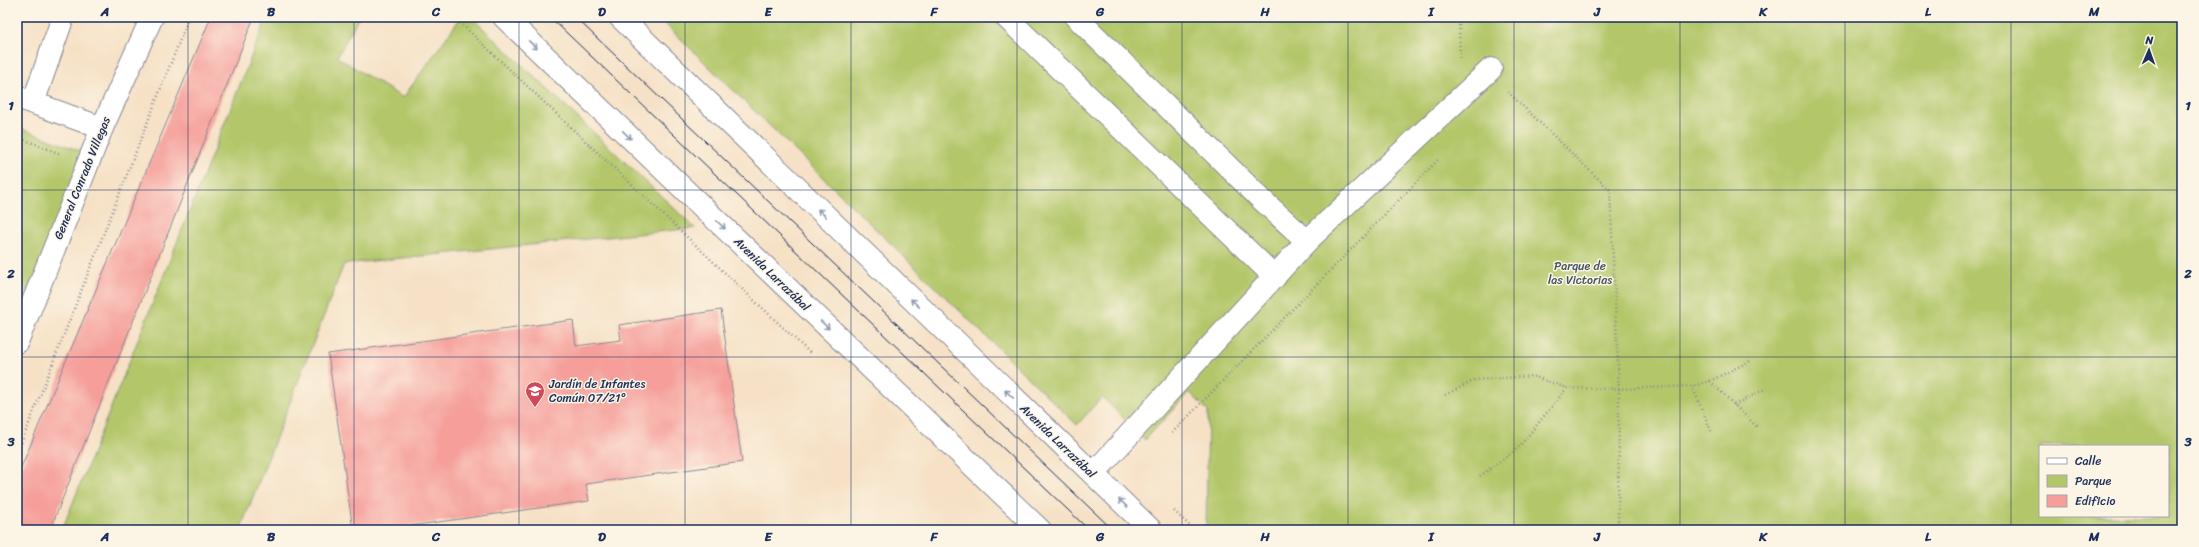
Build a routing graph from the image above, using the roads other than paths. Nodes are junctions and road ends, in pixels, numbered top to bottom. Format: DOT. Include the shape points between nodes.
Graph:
graph roads {
  1 [pos="64,17"];
  2 [pos="152,17"];
  3 [pos="505,17"];
  4 [pos="620,17"];
  5 [pos="1006,17"];
  6 [pos="1076,17"];
  7 [pos="1491,69"];
  8 [pos="25,100"];
  9 [pos="102,128"];
  10 [pos="1307,241"];
  11 [pos="1275,277"];
  12 [pos="17,342"];
  13 [pos="1093,474"];
  14 [pos="1040,530"];
  15 [pos="1151,530"];
  1 -- 8 [label="main road"];
  2 -- 9 [label="main road, General Conrado Villegas"];
  3 -- 14 [label="main road, Avenida Larrazábal, one-way"];
  13 -- 4 [label="main road, Avenida Larrazábal, one-way"];
  5 -- 11 [label="main road"];
  6 -- 10 [label="main road" via="1260,199"];
  7 -- 10 [label="main road"];
  8 -- 9 [label="main road"];
  9 -- 12 [label="main road, General Conrado Villegas"];
  10 -- 11 [label="main road"];
  11 -- 13 [label="main road"];
  15 -- 13 [label="main road, Avenida Larrazábal, one-way"];
}
